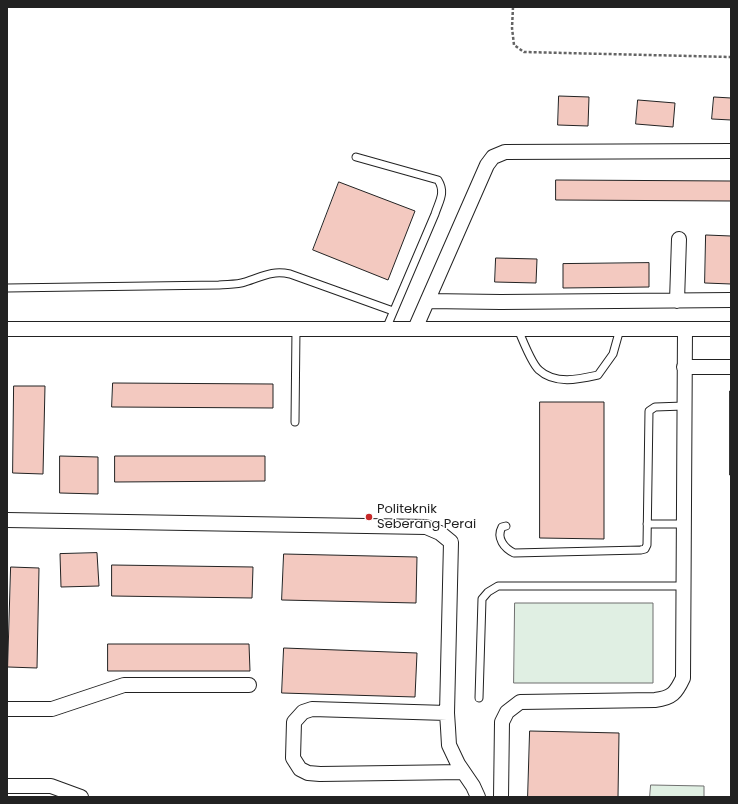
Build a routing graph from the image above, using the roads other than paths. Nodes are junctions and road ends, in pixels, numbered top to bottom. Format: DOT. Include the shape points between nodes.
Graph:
graph roads {
  1 [pos="731,151"];
  2 [pos="356,157"];
  3 [pos="679,239"];
  4 [pos="7,288"];
  5 [pos="731,300"];
  6 [pos="428,301"];
  7 [pos="677,301"];
  8 [pos="393,311"];
  9 [pos="7,329"];
  10 [pos="296,329"];
  11 [pos="386,329"];
  12 [pos="415,329"];
  13 [pos="731,329"];
  14 [pos="518,330"];
  15 [pos="620,330"];
  16 [pos="685,330"];
  17 [pos="684,367"];
  18 [pos="731,367"];
  19 [pos="684,406"];
  20 [pos="295,422"];
  21 [pos="7,520"];
  22 [pos="647,524"];
  23 [pos="684,524"];
  24 [pos="506,526"];
  25 [pos="684,586"];
  26 [pos="249,686"];
  27 [pos="479,698"];
  28 [pos="7,709"];
  29 [pos="447,713"];
  30 [pos="463,772"];
  31 [pos="7,786"];
  32 [pos="81,797"];
  33 [pos="478,797"];
  34 [pos="501,797"];
  1 -- 6 [label="street" via="505,152 493,156"];
  2 -- 8 [label="lane" via="438,180 442,187 435,214"];
  3 -- 7 [label="street"];
  4 -- 8 [label="lane" via="219,285 243,283 279,272"];
  5 -- 7 [label="street"];
  6 -- 7 [label="street"];
  6 -- 12 [label="street"];
  8 -- 11 [label="lane"];
  9 -- 10 [label="street"];
  10 -- 11 [label="street"];
  10 -- 20 [label="lane"];
  11 -- 12 [label="street"];
  12 -- 14 [label="street"];
  13 -- 16 [label="street"];
  14 -- 15 [label="street"];
  14 -- 15 [label="lane" via="539,370 551,377 573,380 598,375 613,354"];
  15 -- 16 [label="street"];
  16 -- 17 [label="street"];
  17 -- 18 [label="street"];
  17 -- 19 [label="street"];
  19 -- 22 [label="lane" via="655,407 649,411"];
  19 -- 23 [label="street"];
  21 -- 29 [label="street" via="426,527 440,533 451,542"];
  22 -- 23 [label="lane"];
  22 -- 24 [label="lane" via="647,545 641,550 514,553 508,550 500,538 500,530"];
  23 -- 25 [label="street"];
  25 -- 27 [label="lane" via="498,586 482,599"];
  25 -- 34 [label="street" via="683,678 678,689 668,698 655,700 520,702 507,712 502,722"];
  26 -- 28 [label="street" via="124,686 52,709"];
  29 -- 30 [label="street" via="449,745"];
  29 -- 30 [label="street" via="312,709 303,712 294,722 293,758 300,768 308,773 320,774"];
  30 -- 33 [label="street"];
  31 -- 32 [label="street" via="50,786"];
}
